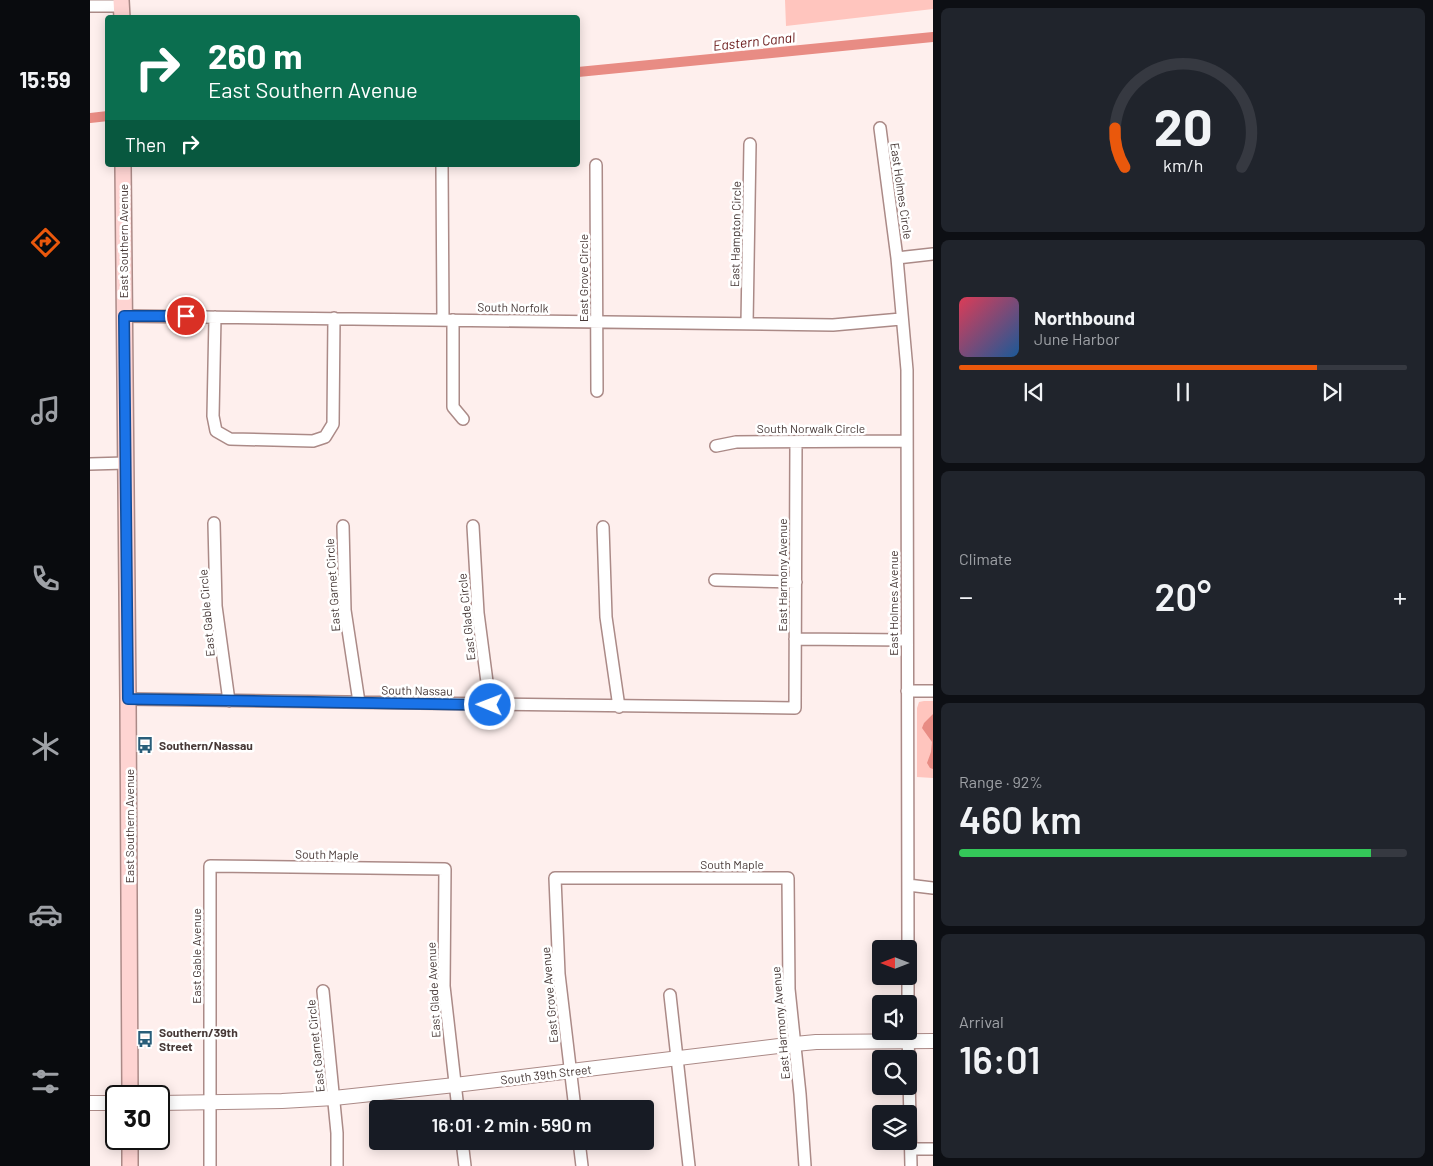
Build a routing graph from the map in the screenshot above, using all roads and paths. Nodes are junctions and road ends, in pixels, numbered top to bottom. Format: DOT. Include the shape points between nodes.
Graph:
graph roads {
  1 [pos="90,6"];
  2 [pos="122,8"];
  3 [pos="880,128"];
  4 [pos="750,144"];
  5 [pos="596,165"];
  6 [pos="123,167"];
  7 [pos="442,167"];
  8 [pos="933,254"];
  9 [pos="897,258"];
  10 [pos="124,316"];
  11 [pos="215,317"];
  12 [pos="334,318"];
  13 [pos="902,319"];
  14 [pos="448,320"];
  15 [pos="597,322"];
  16 [pos="747,324"];
  17 [pos="597,391"];
  18 [pos="462,418"];
  19 [pos="907,441"];
  20 [pos="796,442"];
  21 [pos="716,446"];
  22 [pos="126,463"];
  23 [pos="90,464"];
  24 [pos="214,523"];
  25 [pos="342,526"];
  26 [pos="473,526"];
  27 [pos="603,527"];
  28 [pos="715,580"];
  29 [pos="796,582"];
  30 [pos="795,639"];
  31 [pos="907,640"];
  32 [pos="907,691"];
  33 [pos="933,691"];
  34 [pos="128,699"];
  35 [pos="229,701"];
  36 [pos="359,702"];
  37 [pos="490,705"];
  38 [pos="620,707"];
  39 [pos="796,708"];
  40 [pos="210,866"];
  41 [pos="445,869"];
  42 [pos="555,878"];
  43 [pos="788,878"];
  44 [pos="908,885"];
  45 [pos="933,888"];
  46 [pos="908,940"];
  47 [pos="323,991"];
  48 [pos="670,995"];
  49 [pos="872,1038"];
  50 [pos="917,1038"];
  51 [pos="908,1040"];
  52 [pos="933,1041"];
  53 [pos="795,1044"];
  54 [pos="677,1058"];
  55 [pos="570,1071"];
  56 [pos="130,1085"];
  57 [pos="455,1085"];
  58 [pos="334,1098"];
  59 [pos="457,1100"];
  60 [pos="574,1100"];
  61 [pos="210,1102"];
  62 [pos="90,1103"];
  63 [pos="105,1103"];
  64 [pos="170,1103"];
  65 [pos="910,1105"];
  66 [pos="917,1149"];
  67 [pos="933,1149"];
  68 [pos="130,1150"];
  69 [pos="463,1150"];
  70 [pos="580,1150"];
  71 [pos="911,1150"];
  72 [pos="130,1166"];
  73 [pos="210,1166"];
  74 [pos="337,1166"];
  75 [pos="465,1166"];
  76 [pos="582,1166"];
  77 [pos="689,1166"];
  78 [pos="805,1166"];
  79 [pos="911,1166"];
  1 -- 2 [label="street"];
  3 -- 9 [label="street, East Holmes Circle"];
  4 -- 16 [label="street, East Hampton Circle"];
  5 -- 15 [label="street, East Grove Circle"];
  6 -- 10 [label="main road, East Southern Avenue"];
  7 -- 14 [label="street"];
  8 -- 9 [label="street"];
  9 -- 13 [label="street, East Holmes Avenue"];
  10 -- 11 [label="street, South Norfolk"];
  10 -- 22 [label="main road, East Southern Avenue"];
  11 -- 12 [label="street, South Norfolk"];
  11 -- 12 [label="street" via="213,416 216,431 230,439 313,441 326,437 333,424"];
  12 -- 14 [label="street, South Norfolk"];
  13 -- 16 [label="street, South Norfolk" via="833,325"];
  13 -- 19 [label="street, East Holmes Avenue" via="907,370"];
  14 -- 15 [label="street, South Norfolk"];
  14 -- 18 [label="street" via="453,407"];
  15 -- 16 [label="street, South Norfolk"];
  15 -- 17 [label="street, East Grove Circle"];
  19 -- 20 [label="street, South Norwalk Circle"];
  19 -- 31 [label="street, East Holmes Avenue"];
  20 -- 21 [label="street, South Norwalk Circle" via="736,442"];
  20 -- 29 [label="street, East Harmony Avenue"];
  22 -- 23 [label="street"];
  22 -- 34 [label="main road, East Southern Avenue"];
  24 -- 35 [label="street, East Gable Circle" via="216,606"];
  25 -- 36 [label="street, East Garnet Circle" via="345,610"];
  26 -- 37 [label="street, East Glade Circle" via="478,613"];
  27 -- 38 [label="street" via="606,617"];
  28 -- 29 [label="street"];
  29 -- 30 [label="street, East Harmony Avenue"];
  30 -- 31 [label="street"];
  30 -- 39 [label="street, East Harmony Avenue"];
  31 -- 32 [label="street, East Holmes Avenue"];
  32 -- 33 [label="street"];
  32 -- 44 [label="street, East Holmes Avenue"];
  34 -- 35 [label="street, South Nassau"];
  34 -- 56 [label="main road, East Southern Avenue"];
  35 -- 36 [label="street, South Nassau"];
  36 -- 37 [label="street, South Nassau"];
  37 -- 38 [label="street, South Nassau"];
  38 -- 39 [label="street, South Nassau"];
  40 -- 41 [label="street, South Maple"];
  40 -- 61 [label="street, East Gable Avenue"];
  41 -- 57 [label="street, East Glade Avenue" via="444,986"];
  42 -- 43 [label="street, South Maple"];
  42 -- 55 [label="street, East Grove Avenue" via="559,974"];
  43 -- 53 [label="street, East Harmony Avenue" via="788,970"];
  44 -- 45 [label="street"];
  44 -- 46 [label="street, East Holmes Avenue"];
  47 -- 58 [label="street, East Garnet Circle"];
  48 -- 54 [label="street"];
  49 -- 53 [label="street, South 39th Street"];
  50 -- 52 [label="street, South 39th Street"];
  51 -- 65 [label="street"];
  53 -- 54 [label="street, South 39th Street"];
  53 -- 78 [label="street, East Harmony Avenue"];
  54 -- 55 [label="street, South 39th Street"];
  54 -- 77 [label="street"];
  55 -- 57 [label="street, South 39th Street"];
  55 -- 60 [label="street, East Grove Avenue"];
  57 -- 58 [label="street, South 39th Street"];
  57 -- 59 [label="street, East Glade Avenue"];
  58 -- 61 [label="street, South 39th Street"];
  58 -- 74 [label="street, East Garnet Circle"];
  61 -- 64 [label="street, South 39th Street"];
  61 -- 73 [label="street, East Gable Avenue"];
  62 -- 63 [label="street"];
  66 -- 67 [label="street"];
  68 -- 72 [label="main road"];
  69 -- 75 [label="street"];
  70 -- 76 [label="street"];
  71 -- 79 [label="street"];
}
